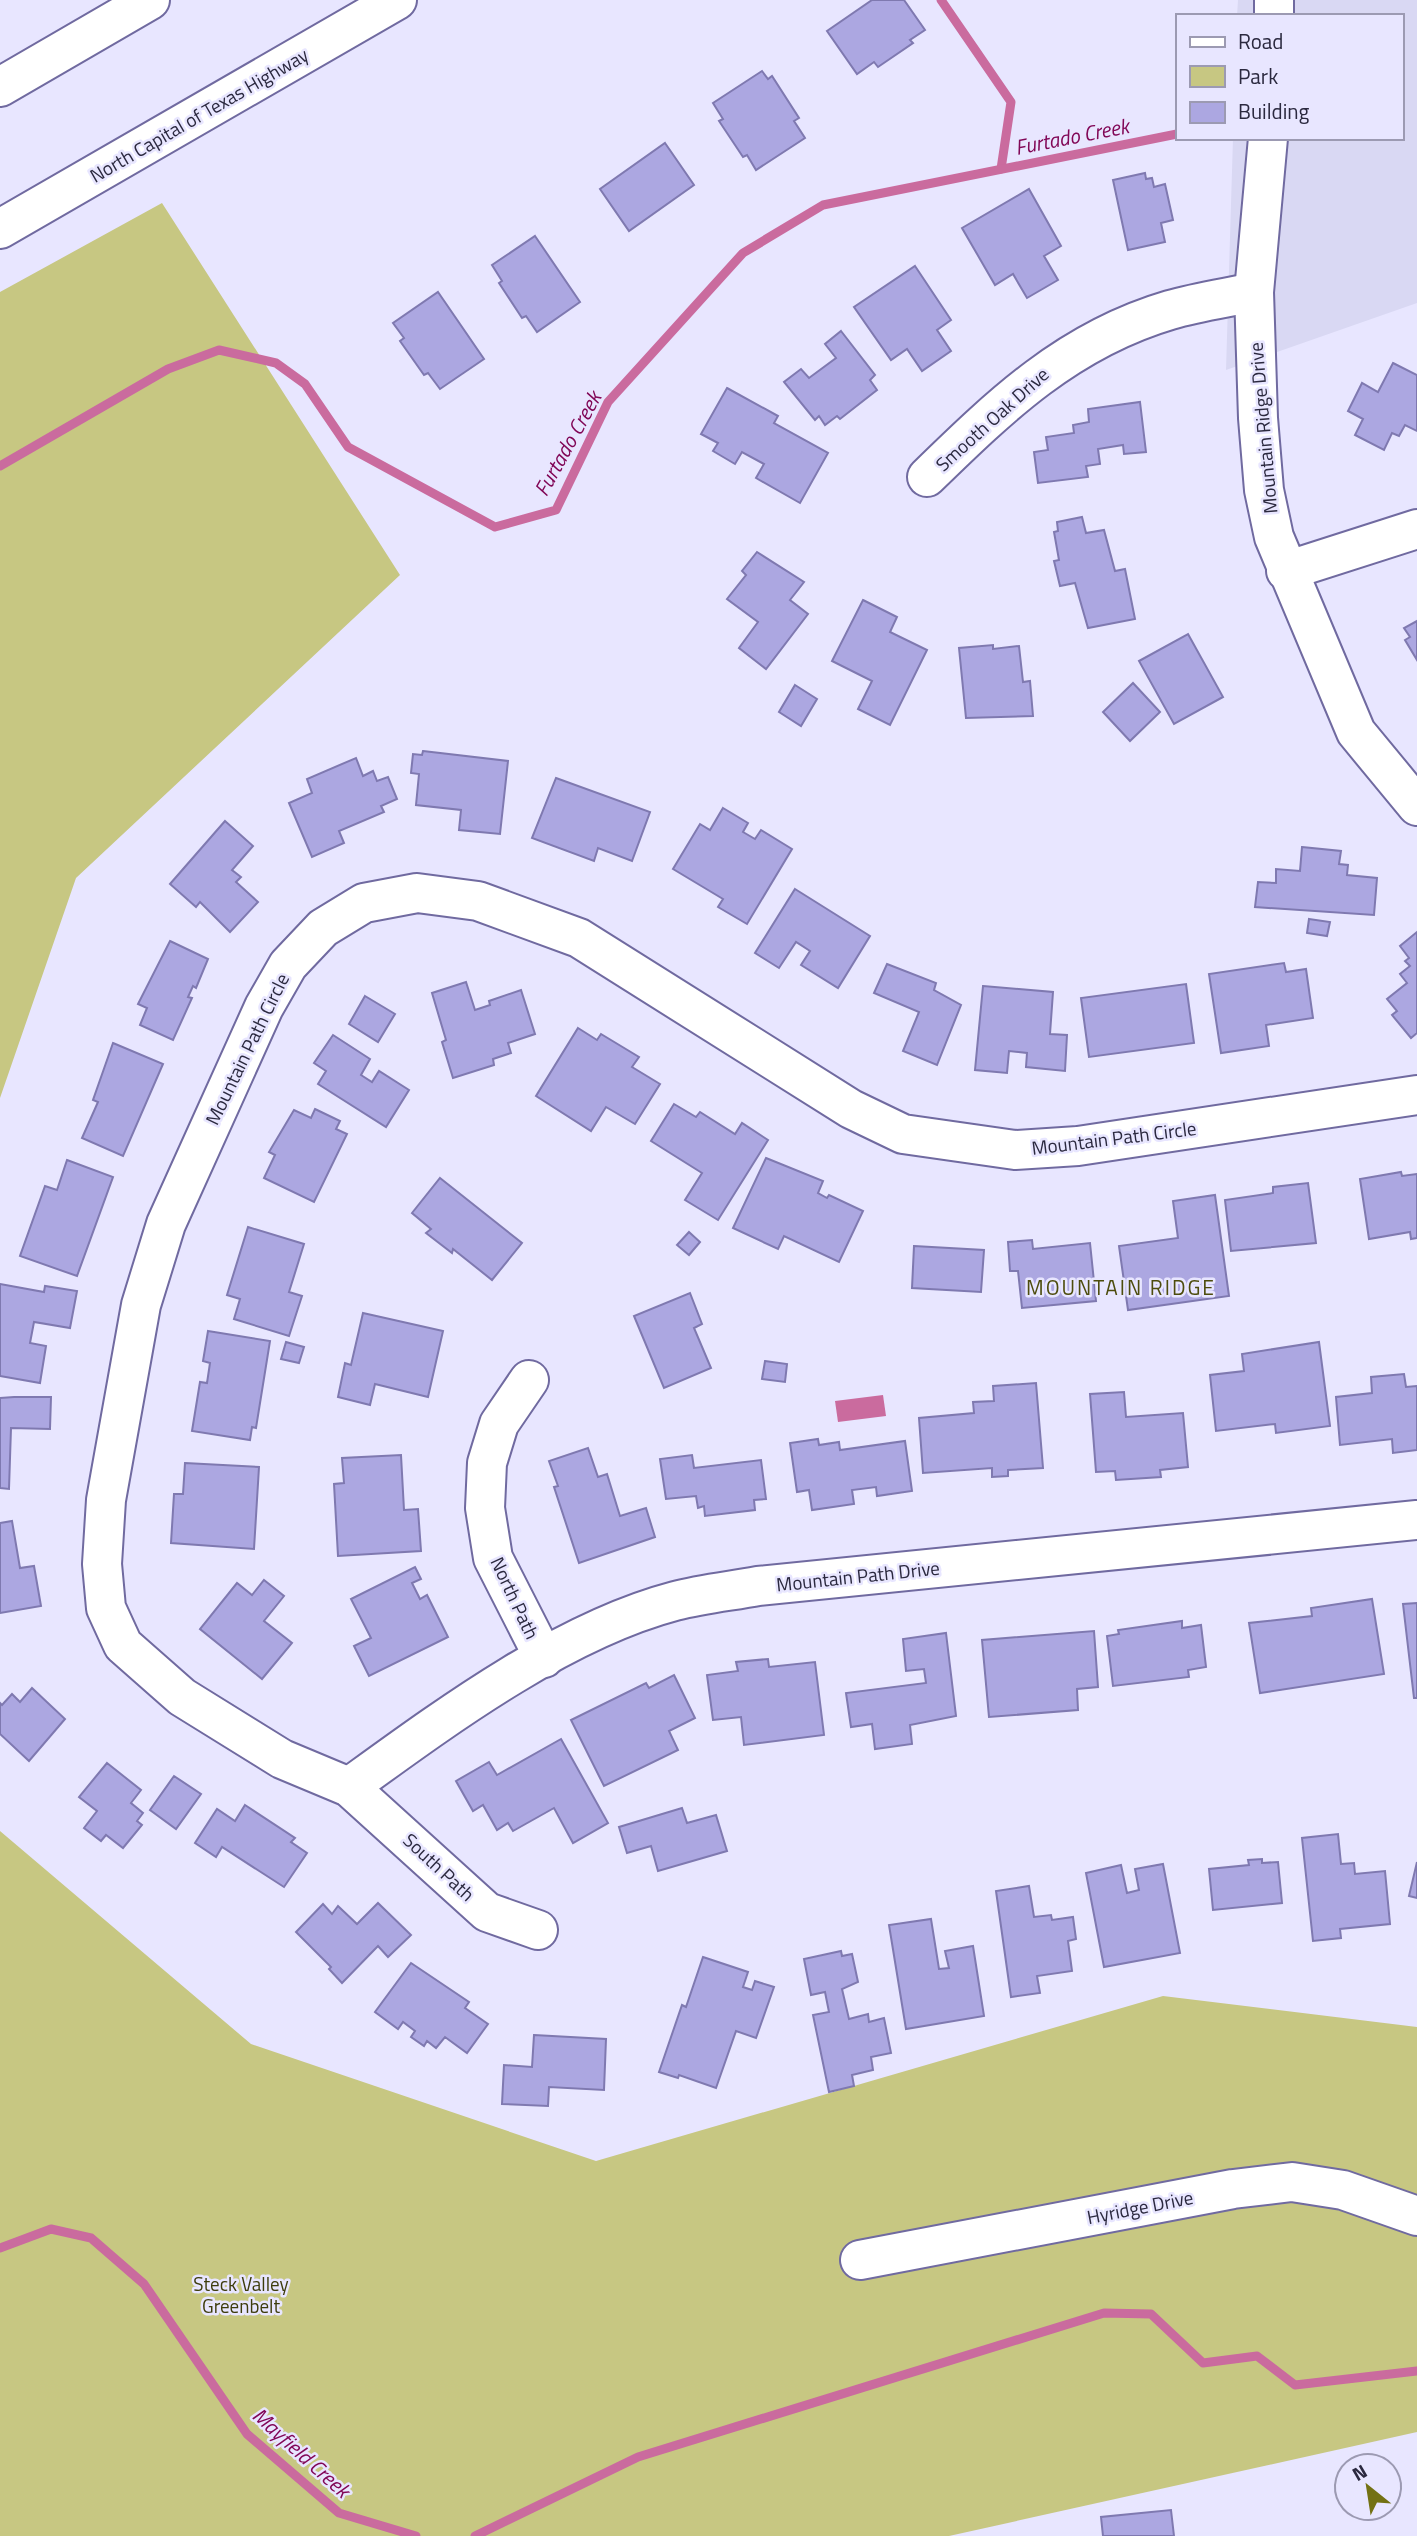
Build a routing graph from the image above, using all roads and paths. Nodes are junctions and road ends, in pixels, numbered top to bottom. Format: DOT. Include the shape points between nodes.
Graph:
graph roads {
  1 [pos="150,0"];
  2 [pos="397,0"];
  3 [pos="0,87"];
  4 [pos="1268,140"];
  5 [pos="0,229"];
  6 [pos="1254,292"];
  7 [pos="927,477"];
  8 [pos="1417,529"];
  9 [pos="1286,571"];
  10 [pos="1417,806"];
  11 [pos="1417,1095"];
  12 [pos="528,1380"];
  13 [pos="1417,1520"];
  14 [pos="544,1658"];
  15 [pos="349,1787"];
  16 [pos="538,1930"];
  17 [pos="1417,2216"];
  18 [pos="860,2260"];
  1 -- 3 [label="main road"];
  2 -- 5 [label="main road, North Capital of Texas Highway"];
  4 -- 6 [label="main road, Mountain Ridge Drive"];
  6 -- 7 [label="main road, Smooth Oak Drive" via="1171,309 1107,333 1048,367"];
  6 -- 9 [label="main road, Mountain Ridge Drive" via="1265,490"];
  8 -- 9 [label="main road"];
  9 -- 10 [label="main road, Mountain Ridge Drive" via="1356,732"];
  11 -- 15 [label="main road, Mountain Path Circle" via="1078,1146 1015,1150 959,1144 903,1133 851,1109 601,951 534,919 478,901 417,893 364,903 323,928 288,965 264,1007 166,1224 141,1305 106,1500 102,1564 106,1608 123,1646 182,1698 282,1759"];
  12 -- 14 [label="main road, North Path" via="499,1424 487,1463 485,1508 493,1558"];
  13 -- 14 [label="main road, Mountain Path Drive" via="758,1586 675,1601 607,1625"];
  14 -- 15 [label="main road, Mountain Path Drive"];
  15 -- 16 [label="main road, South Path" via="487,1912"];
  17 -- 18 [label="main road, Hyridge Drive" via="1343,2190 1292,2182 1233,2189"];
}
